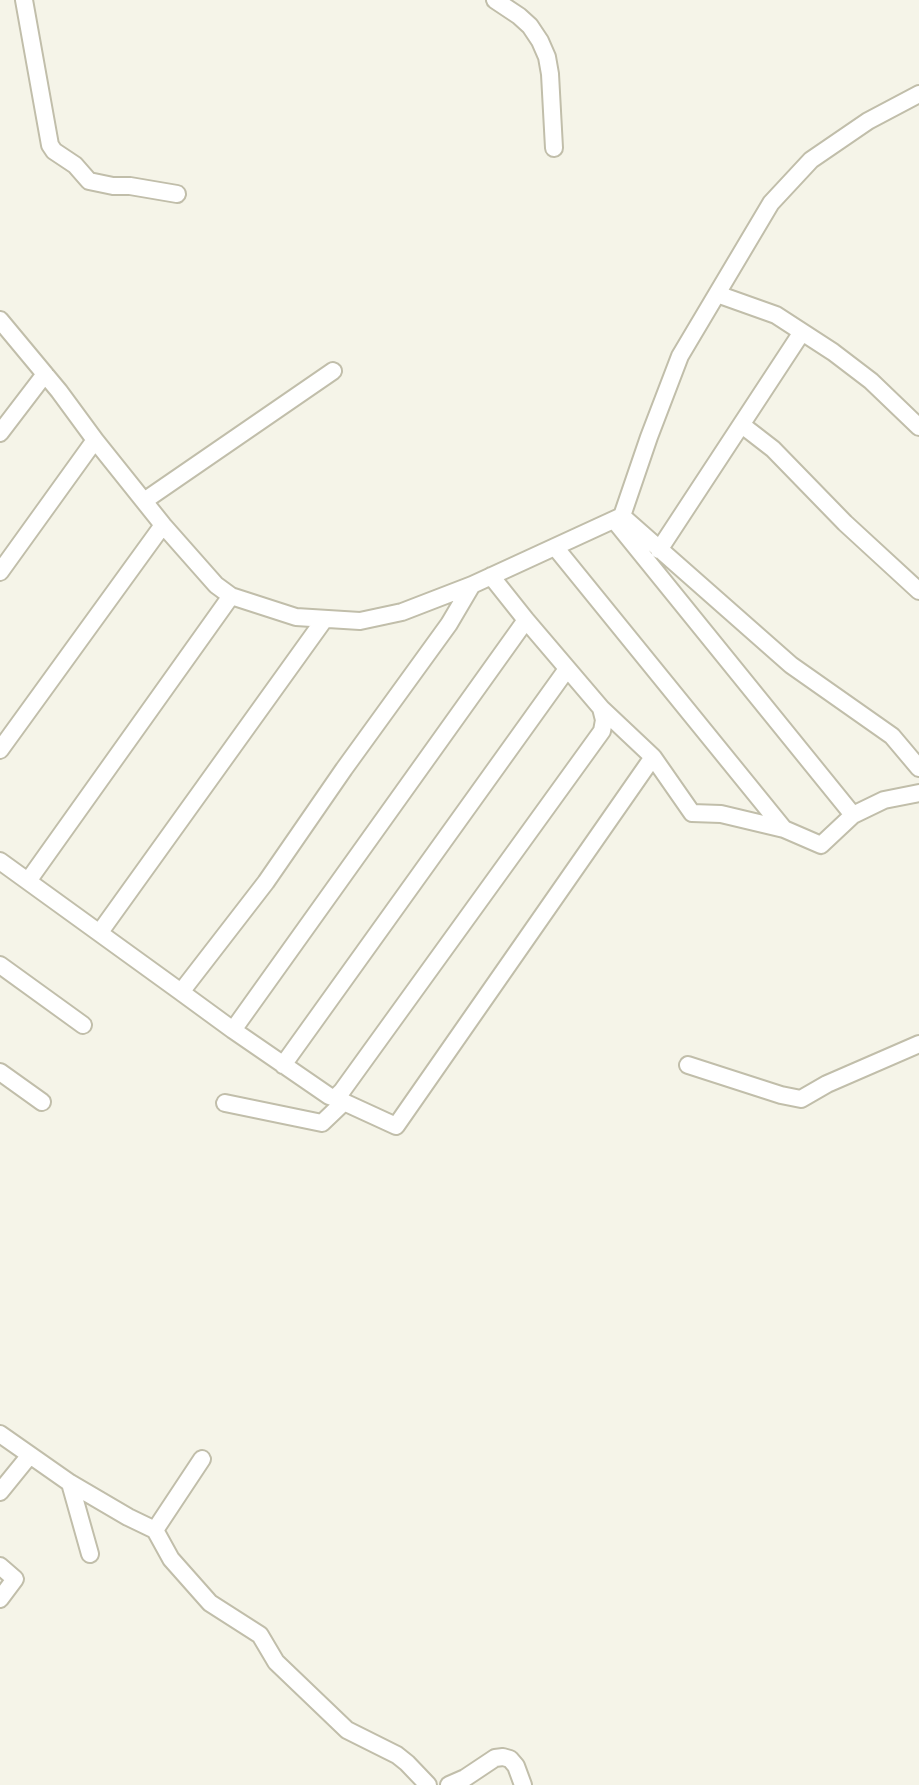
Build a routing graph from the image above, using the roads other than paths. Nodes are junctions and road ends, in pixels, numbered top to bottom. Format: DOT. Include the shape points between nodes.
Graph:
graph roads {
  1 [pos="24,0"];
  2 [pos="495,0"];
  3 [pos="919,94"];
  4 [pos="554,148"];
  5 [pos="177,194"];
  6 [pos="717,294"];
  7 [pos="0,320"];
  8 [pos="802,332"];
  9 [pos="333,371"];
  10 [pos="45,374"];
  11 [pos="742,425"];
  12 [pos="919,427"];
  13 [pos="0,433"];
  14 [pos="95,440"];
  15 [pos="144,501"];
  16 [pos="618,518"];
  17 [pos="163,525"];
  18 [pos="555,547"];
  19 [pos="659,550"];
  20 [pos="0,572"];
  21 [pos="491,576"];
  22 [pos="472,585"];
  23 [pos="919,591"];
  24 [pos="231,597"];
  25 [pos="324,620"];
  26 [pos="526,620"];
  27 [pos="567,669"];
  28 [pos="601,708"];
  29 [pos="0,750"];
  30 [pos="653,757"];
  31 [pos="919,768"];
  32 [pos="919,793"];
  33 [pos="853,815"];
  34 [pos="784,829"];
  35 [pos="0,861"];
  36 [pos="28,881"];
  37 [pos="100,932"];
  38 [pos="0,965"];
  39 [pos="181,992"];
  40 [pos="83,1025"];
  41 [pos="233,1030"];
  42 [pos="919,1044"];
  43 [pos="283,1065"];
  44 [pos="688,1065"];
  45 [pos="0,1072"];
  46 [pos="340,1100"];
  47 [pos="42,1102"];
  48 [pos="225,1103"];
  49 [pos="0,1434"];
  50 [pos="30,1455"];
  51 [pos="202,1459"];
  52 [pos="70,1483"];
  53 [pos="0,1492"];
  54 [pos="155,1530"];
  55 [pos="90,1554"];
  56 [pos="0,1566"];
  57 [pos="0,1599"];
  58 [pos="428,1785"];
  59 [pos="449,1785"];
  60 [pos="523,1785"];
  1 -- 5 [label="street" via="50,146 89,181"];
  2 -- 4 [label="street" via="530,26 547,57"];
  3 -- 6 [label="street" via="868,121 811,160 789,181 771,203"];
  6 -- 8 [label="street" via="776,315"];
  6 -- 16 [label="street" via="673,371"];
  7 -- 10 [label="street"];
  8 -- 11 [label="street"];
  8 -- 12 [label="street" via="871,381"];
  9 -- 15 [label="street"];
  10 -- 13 [label="street"];
  10 -- 14 [label="street"];
  11 -- 19 [label="street"];
  11 -- 23 [label="street" via="773,449"];
  14 -- 15 [label="street"];
  14 -- 20 [label="street"];
  15 -- 17 [label="street"];
  16 -- 18 [label="street"];
  16 -- 19 [label="street"];
  16 -- 33 [label="street"];
  17 -- 24 [label="street"];
  17 -- 29 [label="street"];
  18 -- 21 [label="street"];
  18 -- 34 [label="street"];
  19 -- 31 [label="street" via="791,665 891,736"];
  21 -- 22 [label="street"];
  21 -- 26 [label="street"];
  22 -- 25 [label="street" via="402,612 360,621"];
  22 -- 39 [label="street" via="449,624 266,882"];
  24 -- 25 [label="street"];
  24 -- 36 [label="street"];
  25 -- 37 [label="street"];
  26 -- 27 [label="street"];
  26 -- 41 [label="street"];
  27 -- 28 [label="street"];
  27 -- 43 [label="street"];
  28 -- 30 [label="street"];
  28 -- 46 [label="street" via="602,731"];
  30 -- 34 [label="street" via="692,813 721,814"];
  30 -- 46 [label="street" via="396,1126"];
  32 -- 33 [label="street" via="884,800"];
  33 -- 34 [label="street" via="821,845"];
  35 -- 36 [label="street"];
  36 -- 37 [label="street"];
  37 -- 39 [label="street"];
  38 -- 40 [label="street"];
  39 -- 41 [label="street"];
  41 -- 43 [label="street"];
  42 -- 44 [label="street" via="801,1099"];
  43 -- 46 [label="street"];
  45 -- 47 [label="street"];
  46 -- 48 [label="street" via="322,1123"];
  49 -- 50 [label="street"];
  50 -- 52 [label="street"];
  50 -- 53 [label="street"];
  51 -- 54 [label="street"];
  52 -- 54 [label="street"];
  52 -- 55 [label="street"];
  54 -- 58 [label="street" via="171,1559 210,1603 260,1635 276,1662 347,1730 397,1755"];
  56 -- 57 [label="street" via="15,1579"];
  59 -- 60 [label="street" via="503,1757 516,1766"];
}
